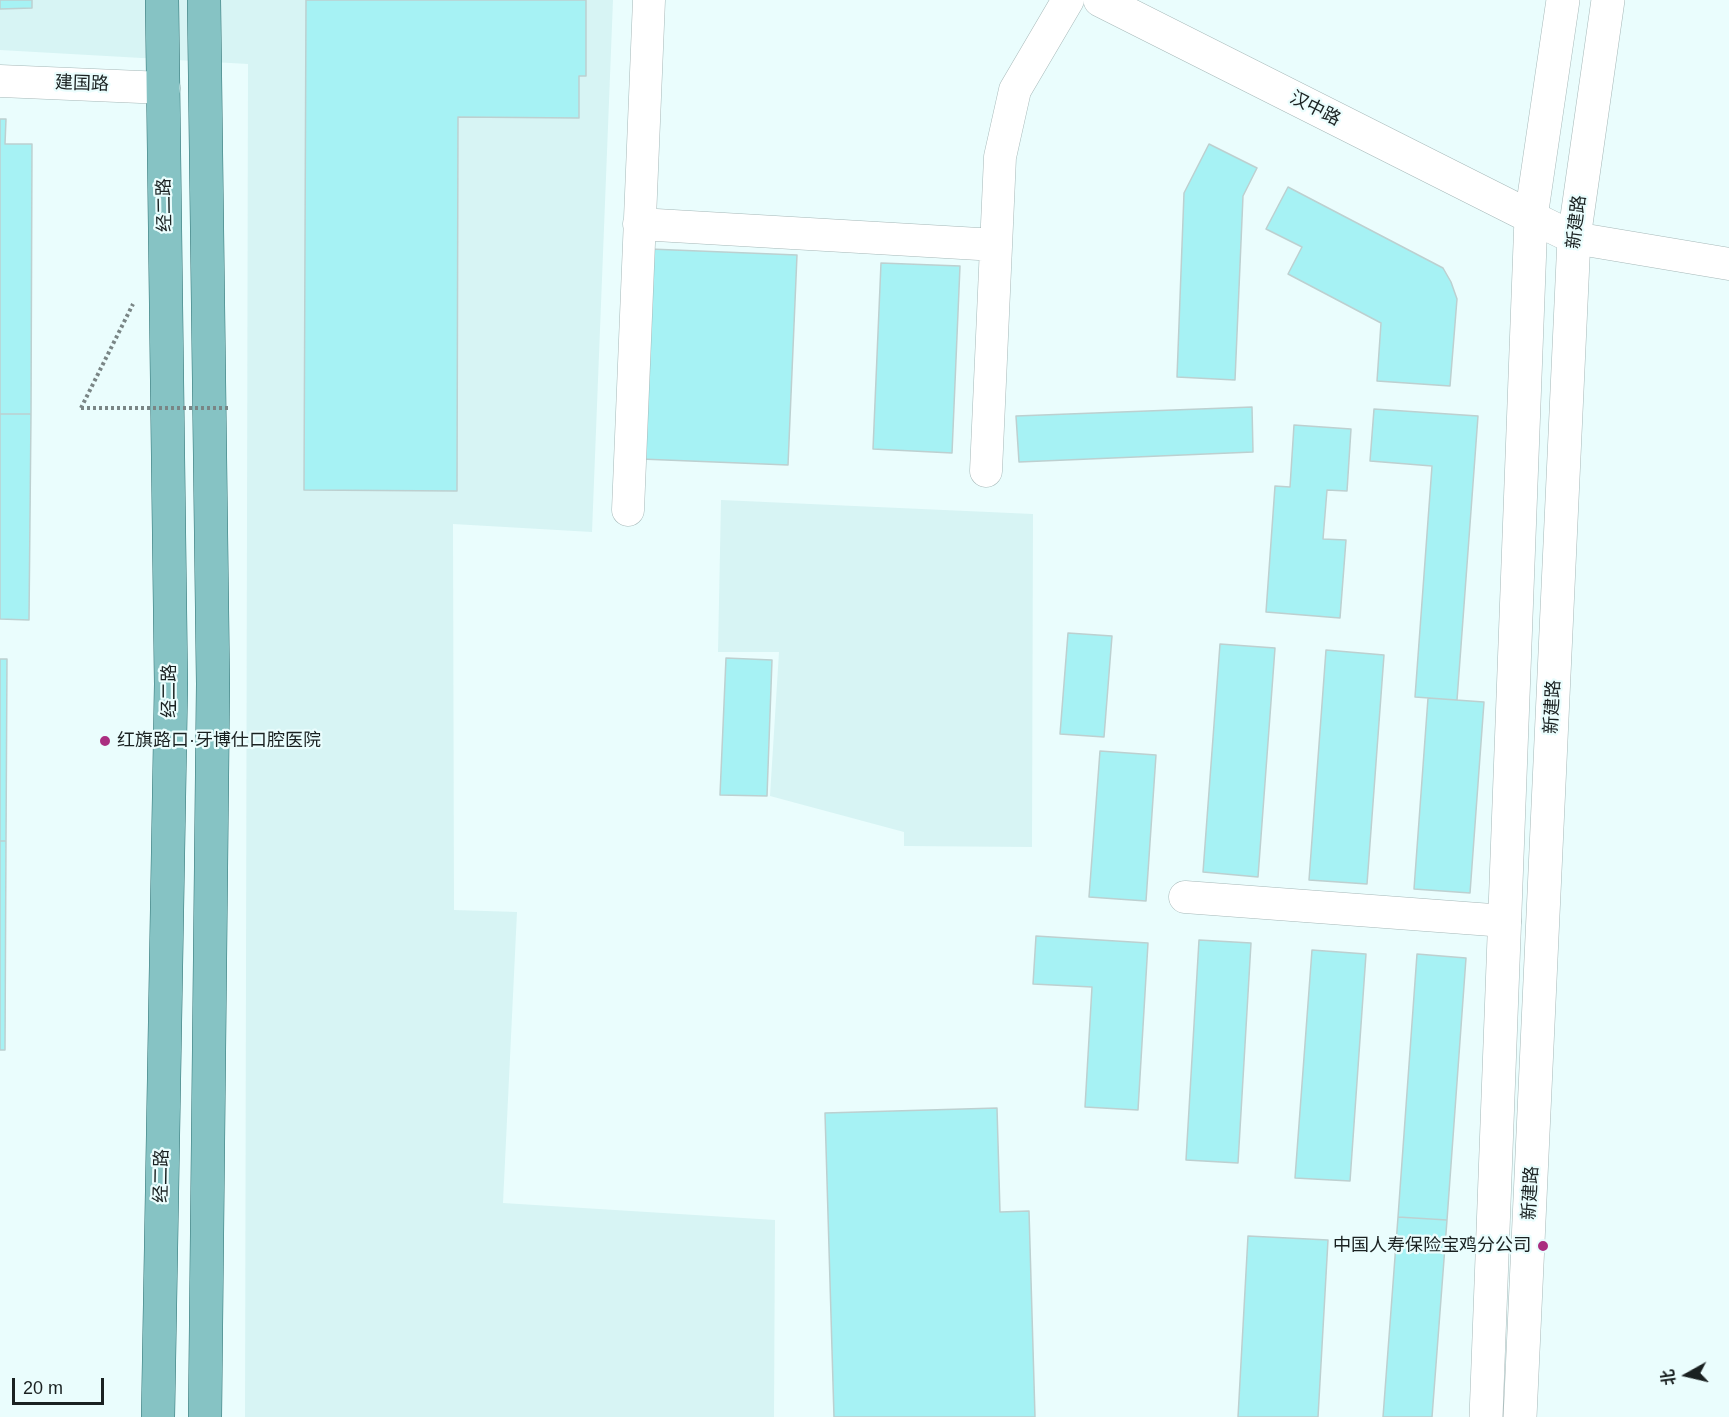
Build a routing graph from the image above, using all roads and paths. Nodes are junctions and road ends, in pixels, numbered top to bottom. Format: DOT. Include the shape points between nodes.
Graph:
graph roads {
  1 [pos="162,0"];
  2 [pos="204,0"];
  3 [pos="649,0"];
  4 [pos="1068,0"];
  5 [pos="1100,0"];
  6 [pos="1563,0"];
  7 [pos="1608,0"];
  8 [pos="0,81"];
  9 [pos="164,87"];
  10 [pos="1531,218"];
  11 [pos="639,224"];
  12 [pos="1574,238"];
  13 [pos="996,246"];
  14 [pos="1729,264"];
  15 [pos="134,301"];
  16 [pos="229,408"];
  17 [pos="986,471"];
  18 [pos="628,510"];
  19 [pos="1185,897"];
  20 [pos="1505,921"];
  21 [pos="158,1417"];
  22 [pos="205,1417"];
  23 [pos="1486,1417"];
  24 [pos="1521,1417"];
  1 -- 9 [label="main road, 经二路"];
  2 -- 22 [label="main road" via="213,684"];
  3 -- 11 [label="street"];
  4 -- 13 [label="street" via="1015,90 1000,157"];
  5 -- 10 [label="main road, 汉中路"];
  6 -- 10 [label="main road, 新建路"];
  7 -- 12 [label="main road, 新建路"];
  8 -- 9 [label="street, 建国路"];
  9 -- 21 [label="main road, 经二路" via="171,684"];
  10 -- 12 [label="street"];
  10 -- 20 [label="main road, 新建路"];
  11 -- 13 [label="street"];
  11 -- 18 [label="street"];
  12 -- 14 [label="street"];
  12 -- 24 [label="main road, 新建路"];
  13 -- 17 [label="street"];
  15 -- 16 [label="path, bridge" via="81,408"];
  19 -- 20 [label="street"];
  20 -- 23 [label="main road, 新建路"];
}
